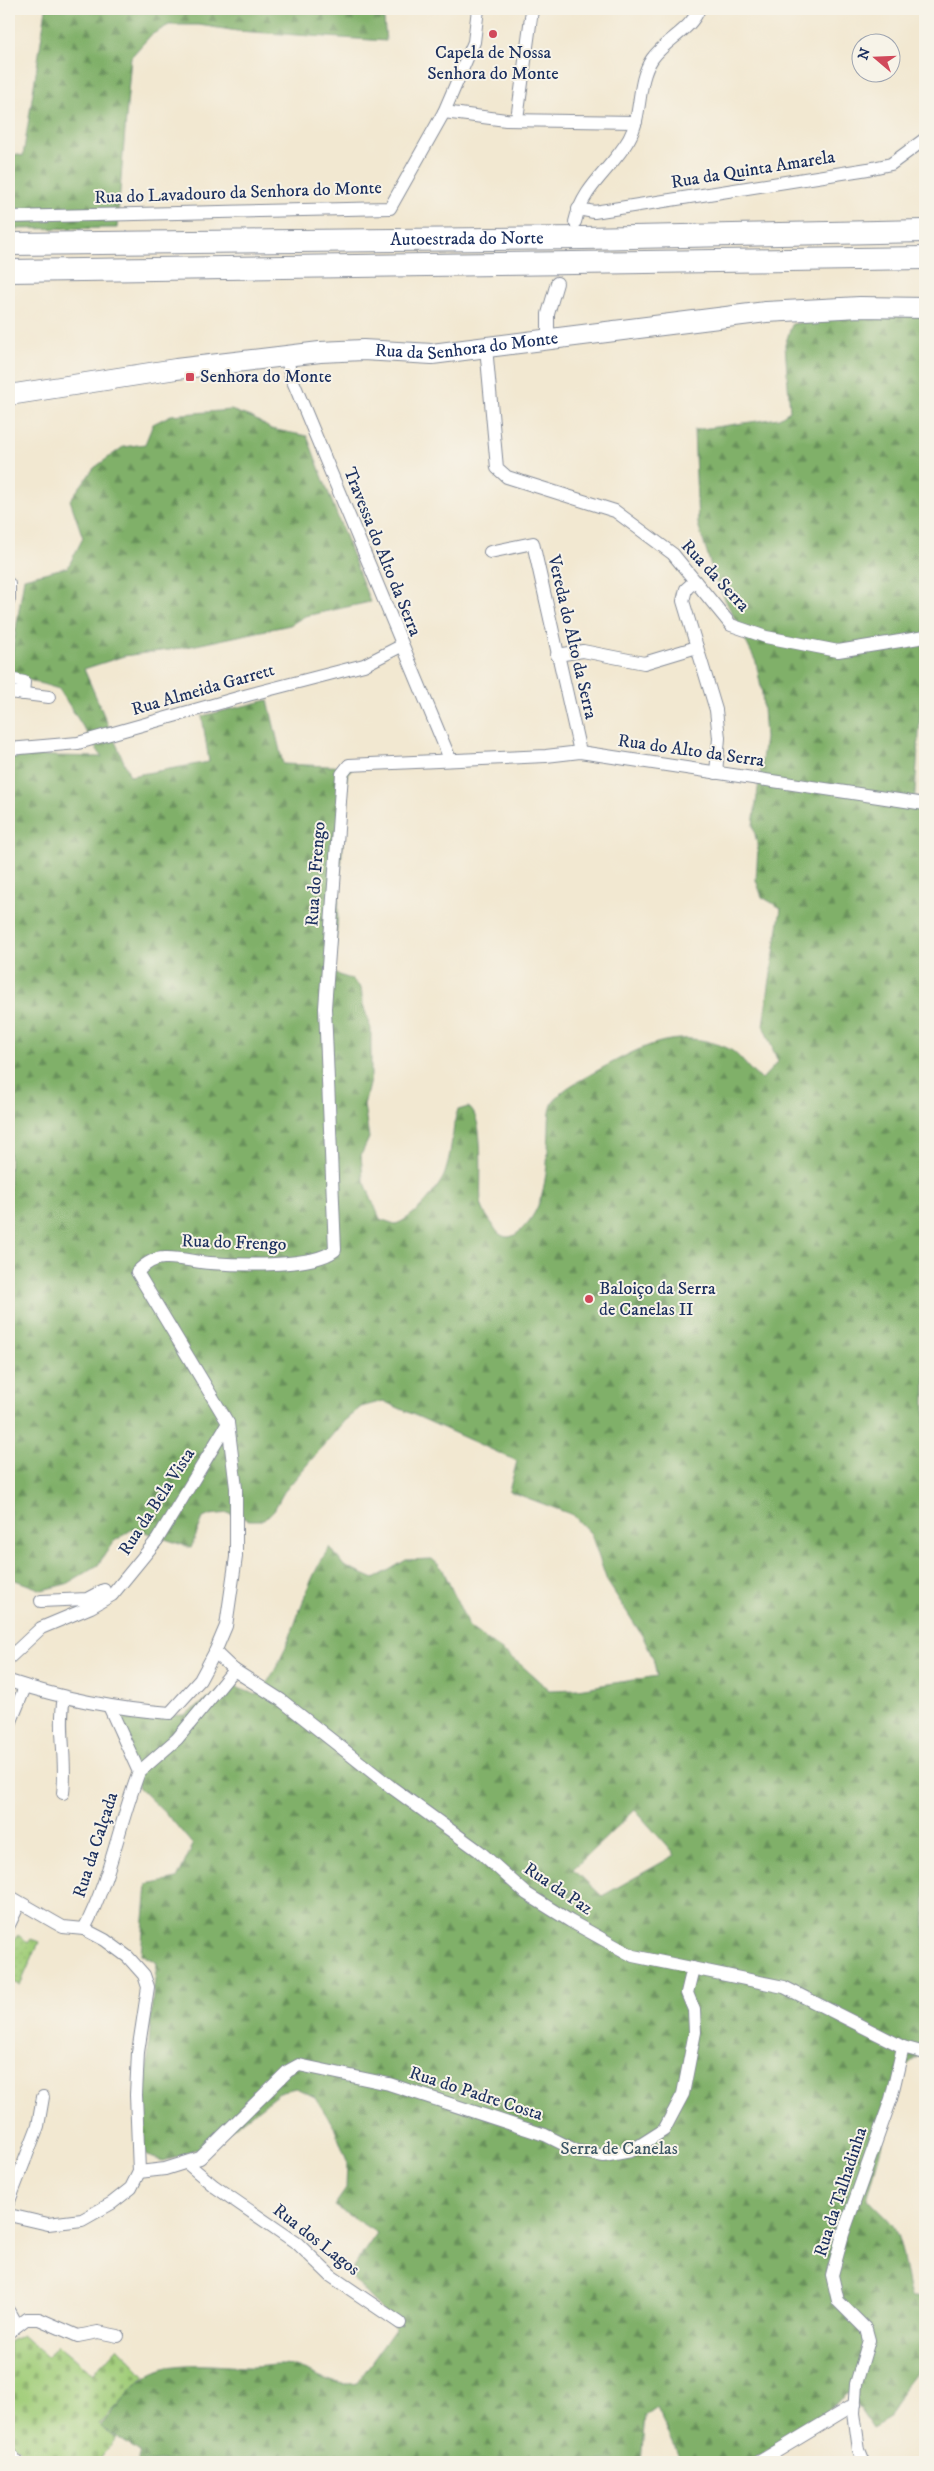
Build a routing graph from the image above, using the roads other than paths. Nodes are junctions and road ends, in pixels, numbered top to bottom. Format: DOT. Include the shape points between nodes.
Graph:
graph roads {
  1 [pos="478,9"];
  2 [pos="699,9"];
  3 [pos="532,10"];
  4 [pos="444,112"];
  5 [pos="517,120"];
  6 [pos="636,122"];
  7 [pos="925,139"];
  8 [pos="578,209"];
  9 [pos="9,217"];
  10 [pos="575,222"];
  11 [pos="925,231"];
  12 [pos="9,244"];
  13 [pos="925,258"];
  14 [pos="9,271"];
  15 [pos="557,283"];
  16 [pos="925,308"];
  17 [pos="548,338"];
  18 [pos="486,347"];
  19 [pos="287,355"];
  20 [pos="9,395"];
  21 [pos="490,552"];
  22 [pos="695,581"];
  23 [pos="9,584"];
  24 [pos="9,599"];
  25 [pos="925,637"];
  26 [pos="401,646"];
  27 [pos="697,647"];
  28 [pos="556,655"];
  29 [pos="9,679"];
  30 [pos="9,692"];
  31 [pos="23,694"];
  32 [pos="49,697"];
  33 [pos="9,748"];
  34 [pos="580,752"];
  35 [pos="450,759"];
  36 [pos="716,772"];
  37 [pos="925,804"];
  38 [pos="228,1423"];
  39 [pos="126,1578"];
  40 [pos="41,1601"];
  41 [pos="215,1652"];
  42 [pos="9,1658"];
  43 [pos="234,1670"];
  44 [pos="9,1682"];
  45 [pos="25,1687"];
  46 [pos="64,1697"];
  47 [pos="109,1706"];
  48 [pos="9,1726"];
  49 [pos="139,1772"];
  50 [pos="63,1793"];
  51 [pos="14,1900"];
  52 [pos="9,1925"];
  53 [pos="84,1929"];
  54 [pos="693,1968"];
  55 [pos="903,2047"];
  56 [pos="925,2053"];
  57 [pos="43,2097"];
  58 [pos="188,2164"];
  59 [pos="139,2172"];
  60 [pos="9,2201"];
  61 [pos="9,2215"];
  62 [pos="9,2312"];
  63 [pos="400,2323"];
  64 [pos="12,2328"];
  65 [pos="118,2336"];
  66 [pos="855,2404"];
  67 [pos="9,2452"];
  68 [pos="17,2462"];
  69 [pos="759,2462"];
  70 [pos="864,2462"];
  1 -- 4 [label="street" via="474,42"];
  2 -- 6 [label="street" via="680,34 653,57 640,90"];
  3 -- 5 [label="street"];
  4 -- 5 [label="street"];
  4 -- 9 [label="street, Rua do Lavadouro da Senhora do Monte" via="390,208"];
  5 -- 6 [label="street"];
  6 -- 8 [label="street" via="628,139 593,182"];
  7 -- 8 [label="street, Rua da Quinta Amarela" via="891,164 868,169 594,212"];
  8 -- 10 [label="street"];
  11 -- 12 [label="highway, Autoestrada do Norte"];
  13 -- 14 [label="highway, Autoestrada do Norte"];
  15 -- 17 [label="street" via="548,314"];
  16 -- 17 [label="main road, Rua da Senhora do Monte" via="807,308"];
  17 -- 18 [label="main road, Rua da Senhora do Monte"];
  18 -- 19 [label="main road, Rua da Senhora do Monte" via="432,354 362,350"];
  18 -- 22 [label="street, Rua da Serra" via="497,468 507,477 615,511 673,554"];
  19 -- 20 [label="main road, Rua da Senhora do Monte"];
  19 -- 26 [label="street, Travessa do Alto da Serra" via="290,374"];
  21 -- 28 [label="street, Vereda do Alto da Serra" via="533,543"];
  22 -- 25 [label="street, Rua da Serra" via="731,625 766,637 838,651"];
  22 -- 27 [label="street" via="686,589 683,601"];
  23 -- 24 [label="street"];
  26 -- 33 [label="street, Rua Almeida Garrett" via="364,665 78,743"];
  26 -- 35 [label="street, Travessa do Alto da Serra"];
  27 -- 28 [label="street" via="644,664 583,651"];
  27 -- 36 [label="street" via="716,710 719,738"];
  28 -- 34 [label="street, Vereda do Alto da Serra"];
  29 -- 31 [label="street" via="24,682"];
  30 -- 31 [label="street"];
  31 -- 32 [label="street"];
  34 -- 35 [label="street, Rua do Alto da Serra"];
  34 -- 36 [label="street, Rua do Alto da Serra"];
  35 -- 38 [label="street, Rua do Frengo" via="349,765 342,774 325,1008 335,1250 330,1255 308,1262 210,1263 163,1258 145,1264 137,1272"];
  36 -- 37 [label="street, Rua do Alto da Serra"];
  38 -- 39 [label="street, Rua da Bela Vista" via="157,1540"];
  38 -- 41 [label="street, Rua do Frengo" via="236,1488 236,1557 226,1626"];
  39 -- 40 [label="street" via="87,1599"];
  39 -- 42 [label="street, Rua da Bela Vista" via="105,1599 41,1628"];
  41 -- 43 [label="street, Rua da Paz"];
  41 -- 47 [label="street, Rua do Frengo" via="200,1680 170,1713"];
  43 -- 49 [label="street" via="177,1739"];
  43 -- 54 [label="street, Rua da Paz" via="281,1700 479,1851 528,1894 633,1956"];
  44 -- 45 [label="street, Rua do Frengo"];
  45 -- 46 [label="street, Rua do Frengo"];
  45 -- 48 [label="street"];
  46 -- 47 [label="street, Rua do Frengo"];
  46 -- 50 [label="street" via="60,1717"];
  47 -- 49 [label="street"];
  49 -- 53 [label="street, Rua da Calçada" via="100,1893"];
  51 -- 52 [label="street"];
  51 -- 53 [label="street" via="64,1927"];
  53 -- 59 [label="street" via="128,1957 144,1975 148,1987 138,2052"];
  54 -- 55 [label="street, Rua da Paz" via="784,1987"];
  54 -- 58 [label="street, Rua do Padre Costa" via="687,1993 694,2010 695,2032 683,2094 664,2130 631,2151 604,2156 577,2151 545,2134 389,2084 299,2065 288,2071 200,2158"];
  55 -- 56 [label="street, Rua da Paz"];
  55 -- 66 [label="street, Rua da Talhadinha" via="890,2099 832,2275 838,2301 866,2329 869,2340 856,2384"];
  57 -- 60 [label="street" via="38,2126"];
  58 -- 59 [label="street, Rua do Padre Costa"];
  58 -- 63 [label="street, Rua dos Lagos" via="298,2244 331,2276"];
  59 -- 61 [label="street" via="131,2188 82,2220 48,2224"];
  62 -- 64 [label="street"];
  64 -- 65 [label="street" via="26,2319 39,2319 78,2336 98,2332"];
  66 -- 69 [label="street"];
  66 -- 70 [label="street, Rua da Talhadinha" via="859,2450"];
  67 -- 68 [label="street"];
}
